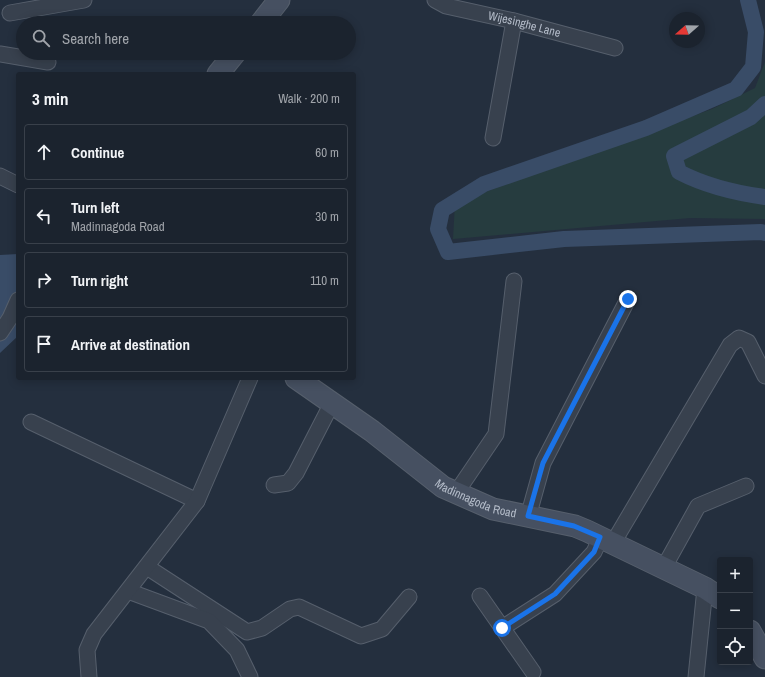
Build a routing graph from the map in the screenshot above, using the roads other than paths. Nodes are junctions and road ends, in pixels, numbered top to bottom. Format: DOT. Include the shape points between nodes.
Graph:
graph roads {
  1 [pos="84,0"];
  2 [pos="279,0"];
  3 [pos="435,0"];
  4 [pos="10,14"];
  5 [pos="266,16"];
  6 [pos="514,20"];
  7 [pos="615,48"];
  8 [pos="0,54"];
  9 [pos="16,57"];
  10 [pos="36,60"];
  11 [pos="229,60"];
  12 [pos="48,62"];
  13 [pos="220,72"];
  14 [pos="493,138"];
  15 [pos="0,176"];
  16 [pos="16,184"];
  17 [pos="514,281"];
  18 [pos="628,299"];
  19 [pos="16,304"];
  20 [pos="0,332"];
  21 [pos="765,376"];
  22 [pos="249,380"];
  23 [pos="299,380"];
  24 [pos="332,403"];
  25 [pos="31,422"];
  26 [pos="274,485"];
  27 [pos="746,486"];
  28 [pos="456,493"];
  29 [pos="197,501"];
  30 [pos="528,516"];
  31 [pos="607,540"];
  32 [pos="147,567"];
  33 [pos="663,569"];
  34 [pos="128,590"];
  35 [pos="712,593"];
  36 [pos="480,596"];
  37 [pos="409,597"];
  38 [pos="502,628"];
  39 [pos="753,636"];
  40 [pos="764,654"];
  41 [pos="532,672"];
  42 [pos="89,677"];
  43 [pos="250,677"];
  44 [pos="696,677"];
  1 -- 4 [label="street"];
  2 -- 5 [label="street"];
  3 -- 6 [label="street, Wijesinghe Lane" via="446,6"];
  6 -- 7 [label="street, Wijesinghe Lane"];
  6 -- 14 [label="street"];
  8 -- 9 [label="street"];
  10 -- 12 [label="street"];
  11 -- 13 [label="street"];
  15 -- 16 [label="street"];
  17 -- 28 [label="street" via="496,434"];
  18 -- 30 [label="street" via="543,463"];
  19 -- 20 [label="street"];
  21 -- 31 [label="street" via="748,342 739,338 730,345"];
  22 -- 29 [label="street"];
  23 -- 24 [label="street, Madinnagoda Road"];
  24 -- 26 [label="street" via="296,473 288,483"];
  24 -- 28 [label="street, Madinnagoda Road" via="443,487"];
  25 -- 29 [label="street"];
  27 -- 33 [label="street" via="698,506"];
  28 -- 30 [label="street, Madinnagoda Road" via="493,509"];
  29 -- 32 [label="street"];
  30 -- 31 [label="street, Madinnagoda Road" via="574,526"];
  31 -- 33 [label="street, Madinnagoda Road"];
  31 -- 38 [label="street" via="555,594"];
  32 -- 34 [label="street"];
  32 -- 37 [label="street" via="247,632 262,628 290,609 299,607 361,636 382,628"];
  33 -- 35 [label="street, Madinnagoda Road"];
  34 -- 42 [label="street" via="94,634 87,650"];
  34 -- 43 [label="street" via="209,621 237,650"];
  35 -- 44 [label="street"];
  36 -- 38 [label="street"];
  38 -- 41 [label="street"];
  39 -- 40 [label="street"];
}
